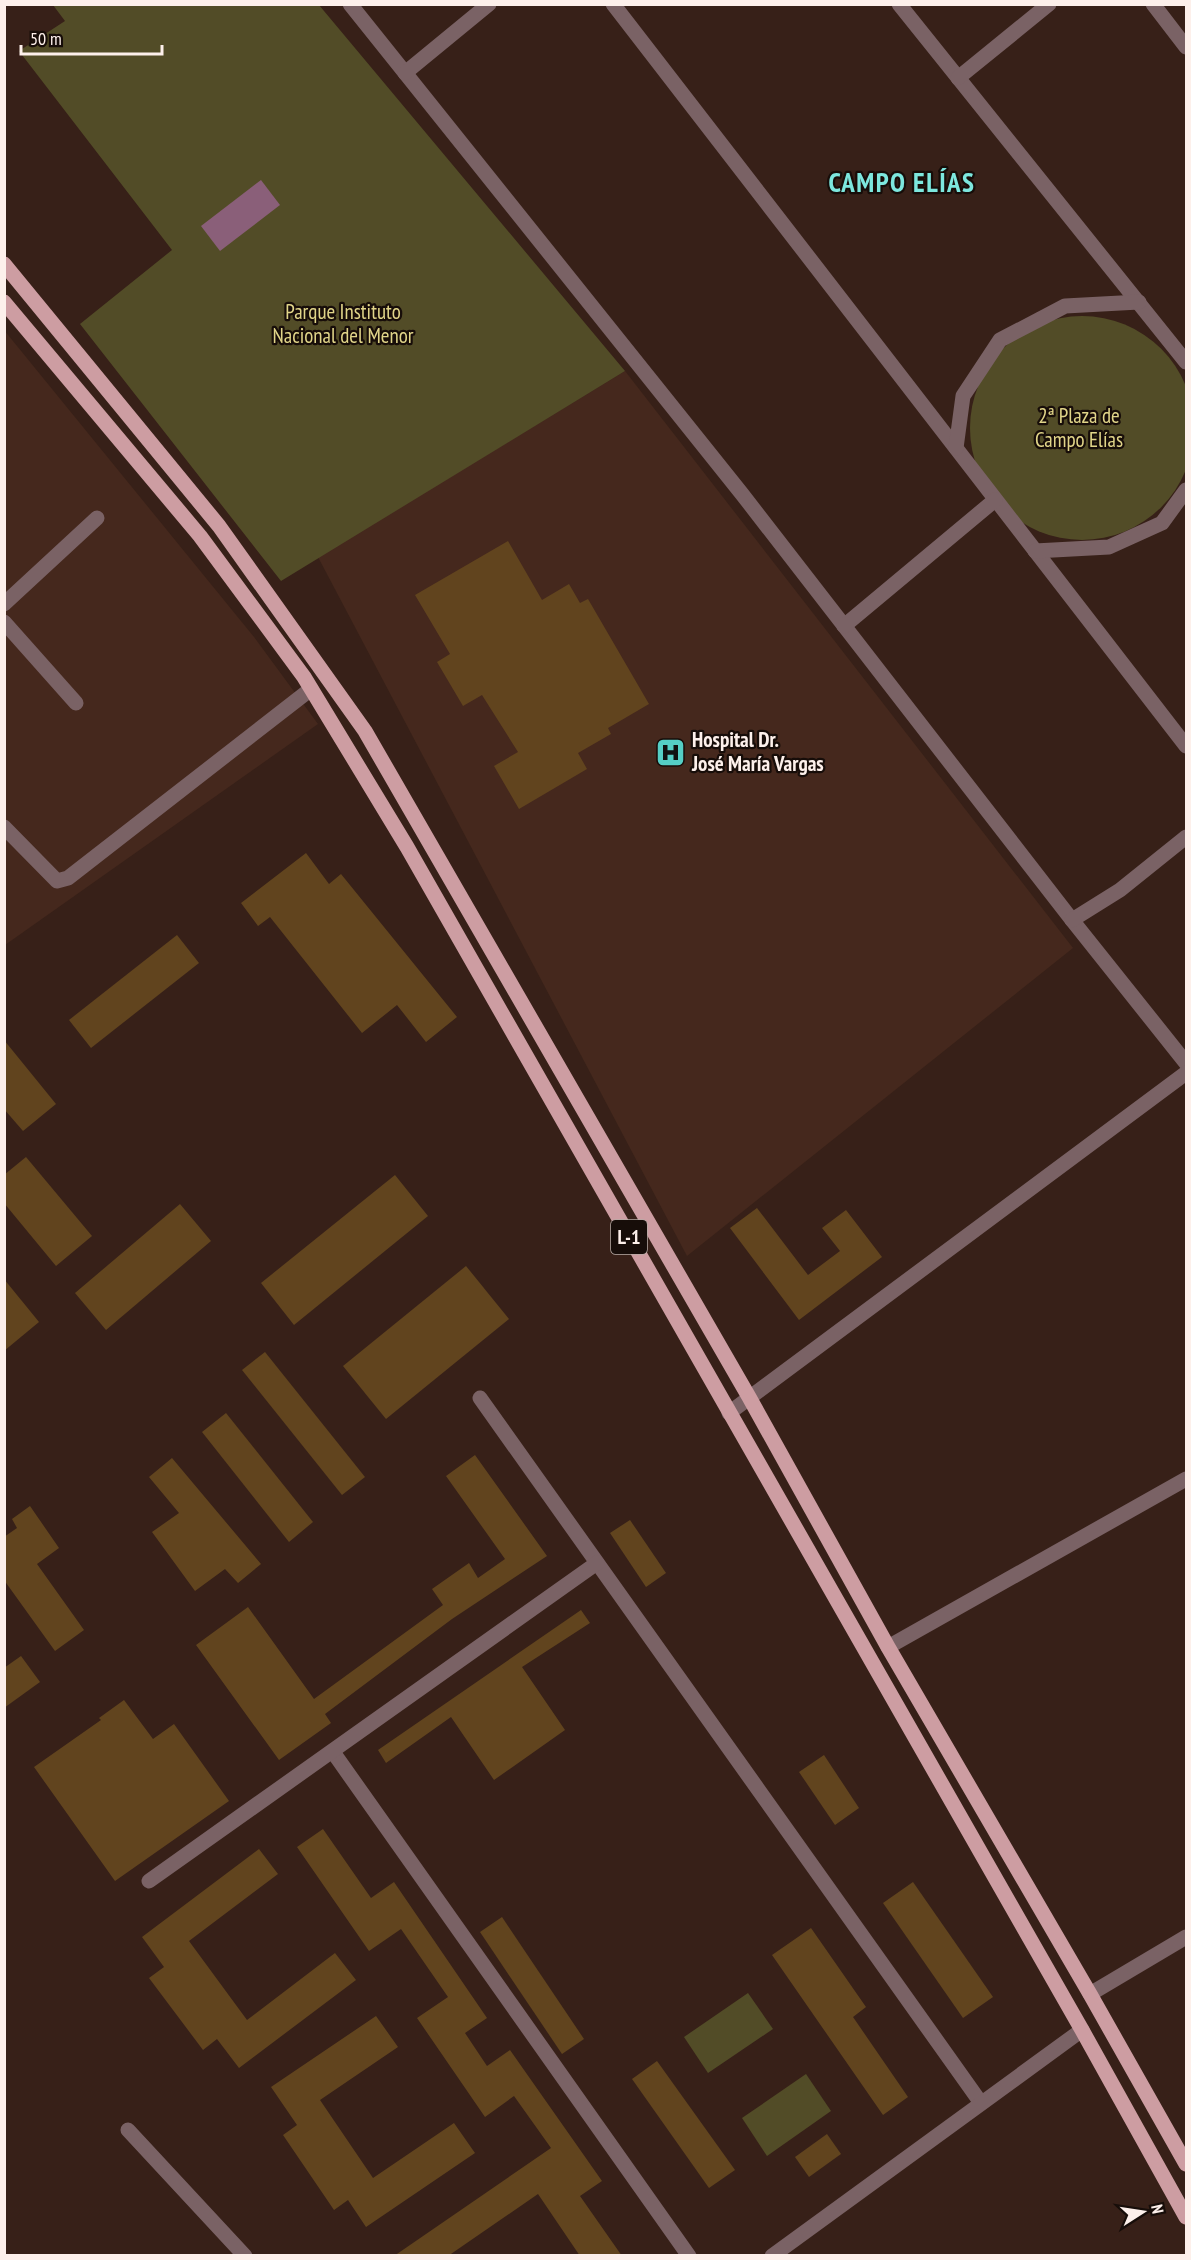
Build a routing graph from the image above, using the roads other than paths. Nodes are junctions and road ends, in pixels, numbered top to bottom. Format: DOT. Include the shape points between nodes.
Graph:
graph roads {
  1 [pos="350,4"];
  2 [pos="489,4"];
  3 [pos="613,4"];
  4 [pos="899,4"];
  5 [pos="1049,4"];
  6 [pos="1153,4"];
  7 [pos="1186,47"];
  8 [pos="405,73"];
  9 [pos="958,78"];
  10 [pos="4,264"];
  11 [pos="4,302"];
  12 [pos="1138,303"];
  13 [pos="1186,362"];
  14 [pos="956,448"];
  15 [pos="1186,490"];
  16 [pos="995,500"];
  17 [pos="97,518"];
  18 [pos="1035,551"];
  19 [pos="4,604"];
  20 [pos="4,622"];
  21 [pos="844,626"];
  22 [pos="311,689"];
  23 [pos="76,703"];
  24 [pos="1186,746"];
  25 [pos="4,827"];
  26 [pos="1186,837"];
  27 [pos="1072,920"];
  28 [pos="1186,1063"];
  29 [pos="1186,1073"];
  30 [pos="749,1397"];
  31 [pos="480,1398"];
  32 [pos="729,1413"];
  33 [pos="1186,1479"];
  34 [pos="597,1563"];
  35 [pos="888,1647"];
  36 [pos="333,1752"];
  37 [pos="149,1881"];
  38 [pos="1186,1937"];
  39 [pos="1090,1994"];
  40 [pos="1082,2030"];
  41 [pos="981,2103"];
  42 [pos="128,2130"];
  43 [pos="1186,2164"];
  44 [pos="1186,2217"];
  45 [pos="245,2256"];
  46 [pos="688,2256"];
  47 [pos="772,2256"];
  1 -- 8 [label="street"];
  2 -- 8 [label="street"];
  3 -- 14 [label="street"];
  4 -- 9 [label="street"];
  5 -- 9 [label="street"];
  6 -- 7 [label="street"];
  8 -- 21 [label="street"];
  9 -- 12 [label="street"];
  10 -- 30 [label="main road, L-1" via="219,526 365,731"];
  11 -- 22 [label="main road, L-1" via="200,536"];
  12 -- 13 [label="street"];
  12 -- 14 [label="street" via="1065,306 1000,340 963,396"];
  14 -- 16 [label="street"];
  15 -- 18 [label="street" via="1162,523 1109,547"];
  16 -- 18 [label="street"];
  16 -- 21 [label="street"];
  17 -- 19 [label="street"];
  18 -- 24 [label="street"];
  20 -- 23 [label="street"];
  21 -- 27 [label="street"];
  22 -- 25 [label="street" via="68,878 57,881"];
  22 -- 32 [label="main road, L-1" via="407,847"];
  26 -- 27 [label="street" via="1120,890"];
  27 -- 28 [label="street"];
  29 -- 30 [label="street"];
  30 -- 32 [label="street"];
  30 -- 35 [label="main road, L-1"];
  31 -- 34 [label="street"];
  32 -- 40 [label="main road, L-1"];
  33 -- 35 [label="street"];
  34 -- 36 [label="street"];
  34 -- 41 [label="street"];
  35 -- 39 [label="main road, L-1"];
  36 -- 37 [label="street"];
  36 -- 46 [label="street"];
  38 -- 39 [label="street"];
  39 -- 43 [label="main road, L-1"];
  40 -- 41 [label="street"];
  40 -- 44 [label="main road, L-1"];
  41 -- 47 [label="street"];
  42 -- 45 [label="street"];
}
